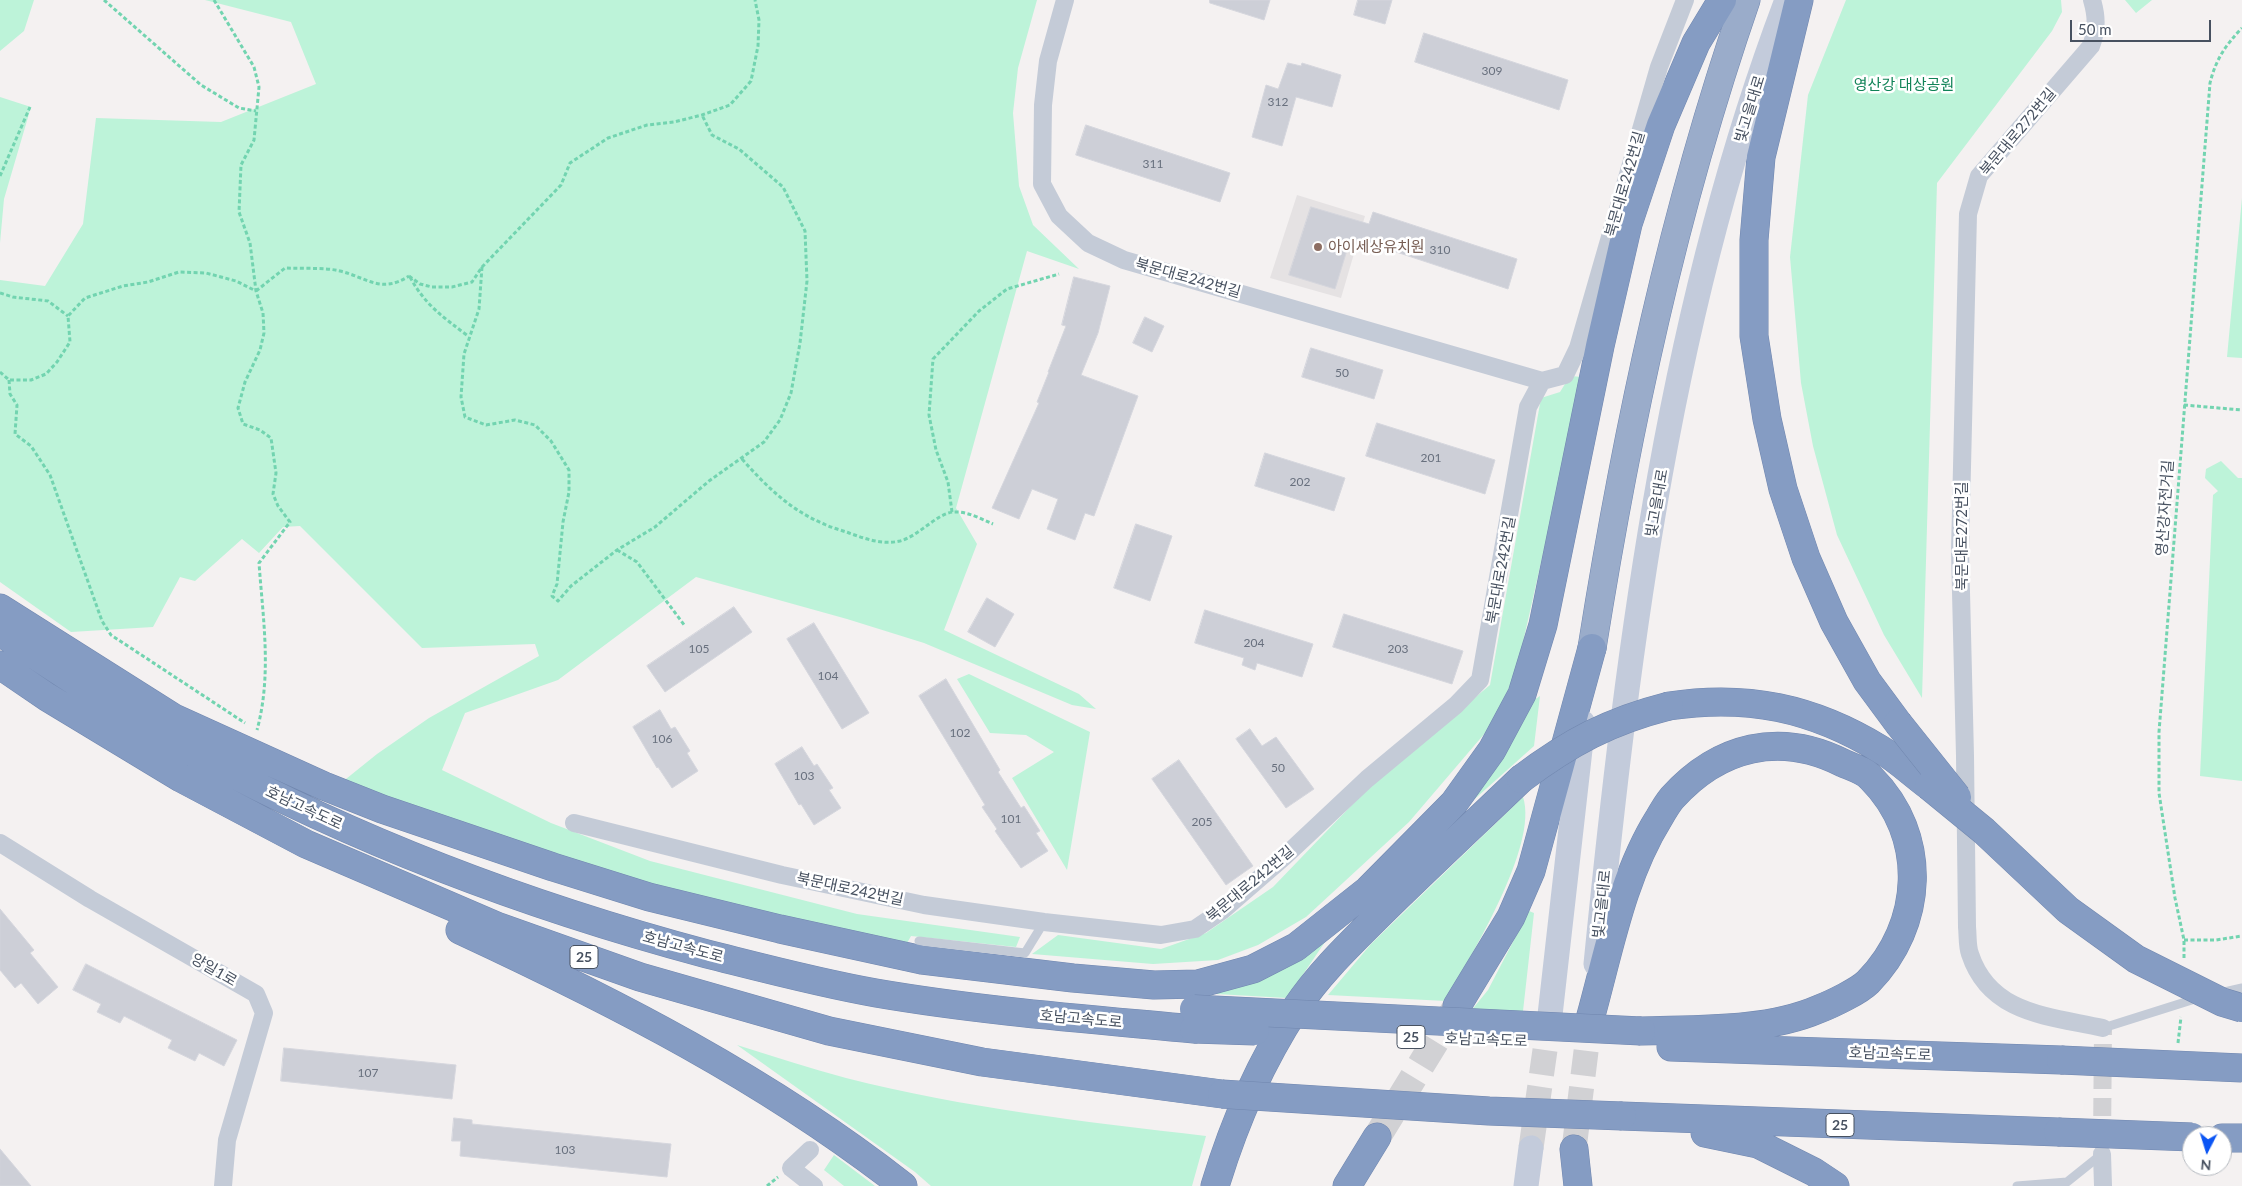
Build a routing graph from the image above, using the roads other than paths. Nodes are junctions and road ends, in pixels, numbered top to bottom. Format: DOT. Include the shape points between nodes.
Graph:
graph roads {
  1 [pos="1065,0"];
  2 [pos="1685,0"];
  3 [pos="1722,0"];
  4 [pos="1746,0"];
  5 [pos="1788,0"];
  6 [pos="1799,0"];
  7 [pos="2092,0"];
  8 [pos="1542,382"];
  9 [pos="0,608"];
  10 [pos="0,632"];
  11 [pos="1592,648"];
  12 [pos="0,665"];
  13 [pos="174,718"];
  14 [pos="574,823"];
  15 [pos="1984,831"];
  16 [pos="0,843"];
  17 [pos="306,844"];
  18 [pos="1044,922"];
  19 [pos="919,941"];
  20 [pos="2242,988"];
  21 [pos="1457,1006"];
  22 [pos="2242,1008"];
  23 [pos="1550,1015"];
  24 [pos="1194,1019"];
  25 [pos="1590,1019"];
  26 [pos="2103,1028"];
  27 [pos="1635,1038"];
  28 [pos="2242,1068"];
  29 [pos="1622,1116"];
  30 [pos="1377,1137"];
  31 [pos="2182,1137"];
  32 [pos="1531,1148"];
  33 [pos="1574,1148"];
  34 [pos="810,1150"];
  35 [pos="2102,1154"];
  36 [pos="223,1186"];
  37 [pos="814,1186"];
  38 [pos="903,1186"];
  39 [pos="1215,1186"];
  40 [pos="1347,1186"];
  41 [pos="1526,1186"];
  42 [pos="1569,1186"];
  43 [pos="1578,1186"];
  44 [pos="1834,1186"];
  45 [pos="2017,1186"];
  46 [pos="2103,1186"];
  1 -- 8 [label="street, 북문대로242번길" via="1048,61 1043,105 1042,184 1059,216 1088,243 1124,260"];
  2 -- 8 [label="street, 북문대로242번길" via="1659,67 1578,348 1565,375"];
  3 -- 13 [label="highway" via="1696,43 1661,126 1628,224 1543,625 1522,694 1492,750 1454,803 1368,890 1296,947 1253,969 1198,984 1145,985 922,960 780,929 649,897 382,809"];
  4 -- 11 [label="highway" via="1693,167 1665,274 1604,569"];
  5 -- 25 [label="main road, 빛고을대로" via="1765,58 1729,178 1703,274 1681,375 1644,574 1615,775"];
  6 -- 15 [label="highway, bridge" via="1761,157 1754,240 1754,336 1767,419 1781,480 1806,558 1834,622 1867,681"];
  7 -- 26 [label="street, 북문대로272번길" via="2096,31 2091,46 1980,176 1972,195 1968,214 1960,551 1966,756 1966,927 1970,954 1996,994 2016,1008 2041,1017"];
  8 -- 18 [label="street, 북문대로242번길" via="1528,407 1480,680 1284,857 1223,910 1195,929 1161,935"];
  9 -- 13 [label="highway"];
  10 -- 24 [label="highway, 호남고속도로 / 25" via="81,685 208,760 312,813 447,871 544,906 769,970 876,993 1042,1015"];
  11 -- 21 [label="highway" via="1531,871 1511,917"];
  11 -- 23 [label="main road"];
  12 -- 17 [label="highway, 호남고속도로 / 25" via="181,778"];
  13 -- 24 [label="highway" via="256,767 367,820 612,911 708,939 820,966 918,983"];
  14 -- 18 [label="street, 북문대로242번길" via="782,875 924,905"];
  15 -- 22 [label="highway, bridge" via="2068,910 2136,959 2222,1002"];
  15 -- 39 [label="highway, bridge" via="1874,745 1835,723 1794,710 1755,703 1702,701 1634,715 1595,731 1521,779 1319,978 1297,1007 1258,1074 1226,1149"];
  16 -- 36 [label="street, 양일1로" via="90,899 256,994 264,1013 227,1140"];
  17 -- 29 [label="highway, 호남고속도로 / 25, bridge" via="499,927 640,978 829,1031 982,1062 1222,1094"];
  17 -- 38 [label="highway" via="432,917 632,1014 769,1092"];
  18 -- 19 [label="lane" via="1026,953"];
  20 -- 26 [label="lane" via="2183,1002"];
  24 -- 27 [label="highway, 호남고속도로 / 25, bridge"];
  25 -- 27 [label="highway" via="1625,893 1643,844 1671,799 1703,769 1743,750 1786,745 1829,756 1870,777 1898,814 1913,861 1910,908 1894,949 1866,984 1819,1010 1774,1022"];
  27 -- 28 [label="highway, 호남고속도로 / 25, bridge"];
  29 -- 31 [label="highway, 호남고속도로 / 25, bridge"];
  29 -- 44 [label="highway" via="1758,1144 1814,1172"];
  30 -- 40 [label="highway"];
  32 -- 41 [label="main road"];
  33 -- 42 [label="main road"];
  33 -- 43 [label="highway"];
  34 -- 37 [label="street" via="791,1168"];
  35 -- 45 [label="lane" via="2067,1182"];
  35 -- 46 [label="street"];
}
